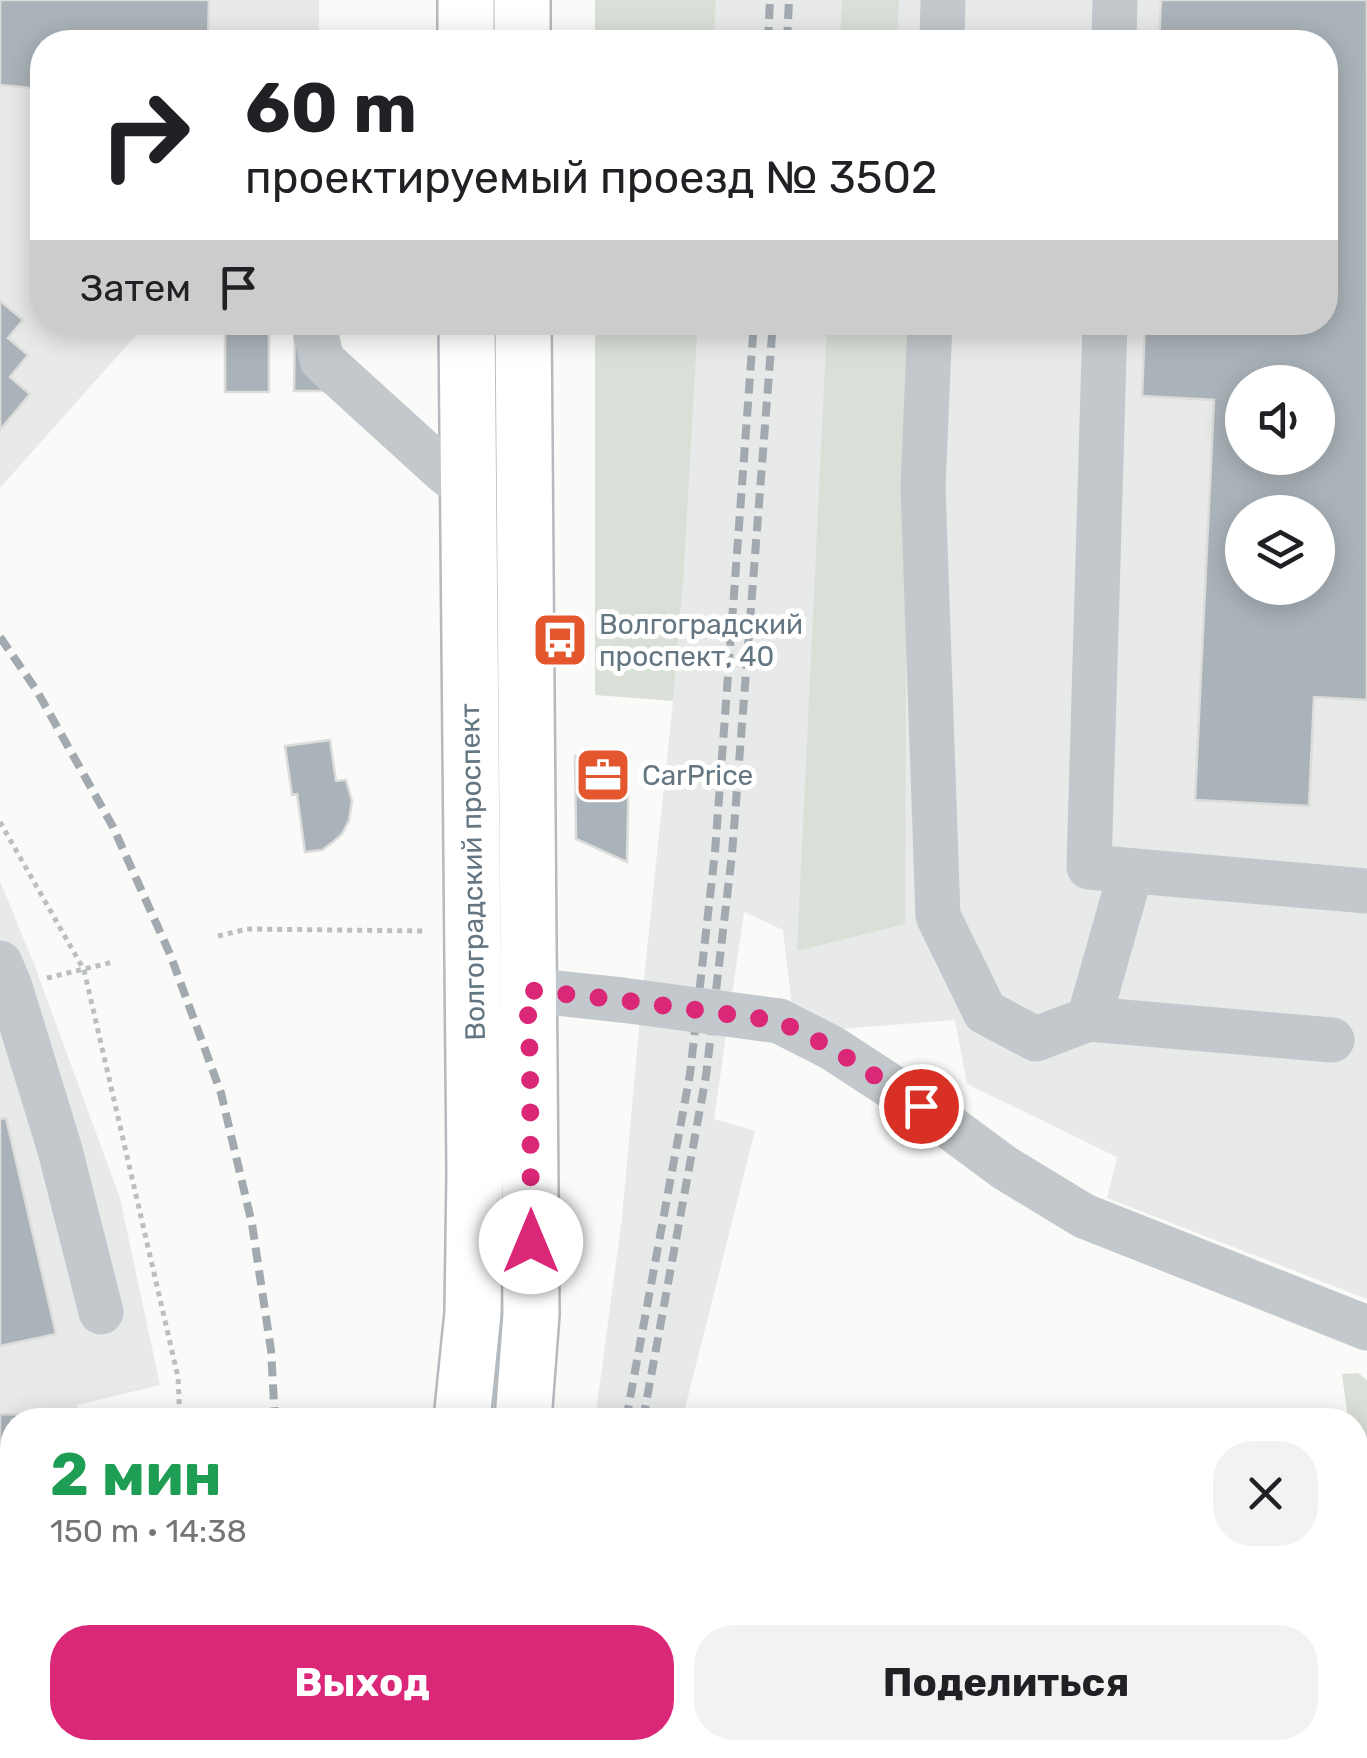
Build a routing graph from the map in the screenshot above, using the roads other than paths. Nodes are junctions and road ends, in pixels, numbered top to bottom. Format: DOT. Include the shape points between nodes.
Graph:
graph roads {
  1 [pos="466,0"];
  2 [pos="522,0"];
  3 [pos="943,0"];
  4 [pos="1115,0"];
  5 [pos="466,30"];
  6 [pos="522,30"];
  7 [pos="942,30"];
  8 [pos="1114,30"];
  9 [pos="316,335"];
  10 [pos="467,335"];
  11 [pos="523,335"];
  12 [pos="929,335"];
  13 [pos="1105,335"];
  14 [pos="468,490"];
  15 [pos="1131,871"];
  16 [pos="1367,891"];
  17 [pos="0,964"];
  18 [pos="527,990"];
  19 [pos="1089,1019"];
  20 [pos="1332,1040"];
  21 [pos="101,1312"];
  22 [pos="1367,1328"];
  23 [pos="463,1408"];
  24 [pos="524,1408"];
  1 -- 5 [label="main road"];
  2 -- 6 [label="main road"];
  3 -- 7 [label="street"];
  4 -- 8 [label="street"];
  9 -- 14 [label="street" via="322,360"];
  10 -- 14 [label="main road, Волгоградский проспект"];
  11 -- 18 [label="main road, Волгоградский проспект"];
  12 -- 19 [label="street" via="923,487 938,916 985,1012 1036,1039"];
  13 -- 15 [label="street" via="1089,867"];
  14 -- 23 [label="main road, Волгоградский проспект" via="475,1172 473,1314"];
  15 -- 16 [label="street"];
  15 -- 19 [label="street"];
  17 -- 21 [label="street" via="60,1150"];
  18 -- 22 [label="street, bridge" via="779,1021 832,1048 1084,1216"];
  18 -- 24 [label="main road, Волгоградский проспект" via="531,1314"];
  19 -- 20 [label="street"];
}
